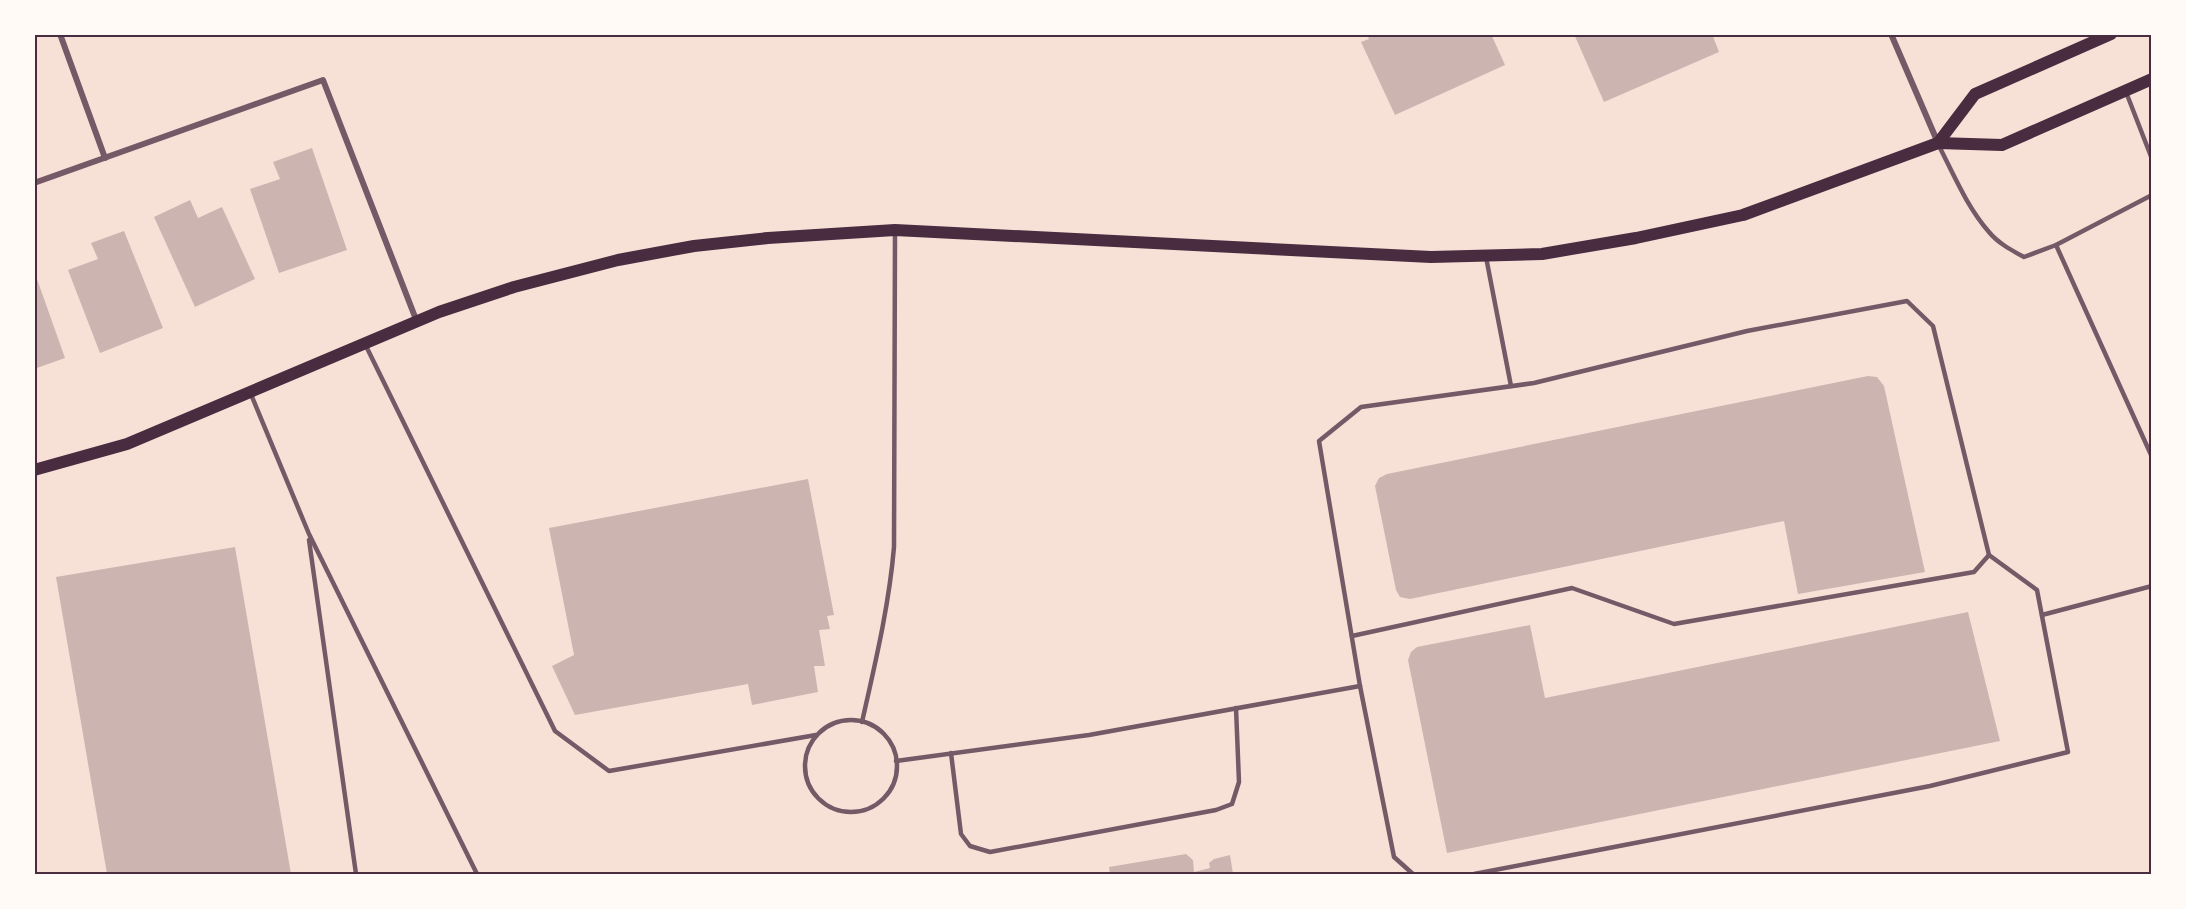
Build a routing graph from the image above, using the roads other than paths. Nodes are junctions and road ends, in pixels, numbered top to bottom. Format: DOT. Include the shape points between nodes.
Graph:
graph roads {
  1 [pos="60,34"];
  2 [pos="1892,34"];
  3 [pos="2111,34"];
  4 [pos="2151,79"];
  5 [pos="2125,90"];
  6 [pos="1938,144"];
  7 [pos="105,158"];
  8 [pos="2151,159"];
  9 [pos="34,183"];
  10 [pos="2151,195"];
  11 [pos="895,230"];
  12 [pos="2056,245"];
  13 [pos="1486,257"];
  14 [pos="417,322"];
  15 [pos="365,343"];
  16 [pos="1511,386"];
  17 [pos="250,392"];
  18 [pos="2151,457"];
  19 [pos="34,470"];
  20 [pos="309,534"];
  21 [pos="1989,555"];
  22 [pos="2151,586"];
  23 [pos="2042,615"];
  24 [pos="1352,636"];
  25 [pos="1360,686"];
  26 [pos="1236,708"];
  27 [pos="862,722"];
  28 [pos="816,735"];
  29 [pos="951,753"];
  30 [pos="896,761"];
  31 [pos="356,874"];
  32 [pos="477,874"];
  33 [pos="1413,874"];
  34 [pos="1474,874"];
  1 -- 7 [label="street"];
  2 -- 6 [label="street"];
  3 -- 6 [label="main road" via="1975,94"];
  4 -- 5 [label="main road"];
  5 -- 6 [label="main road" via="2002,145"];
  5 -- 8 [label="lane"];
  6 -- 12 [label="lane" via="1971,207 2004,246 2024,257"];
  6 -- 13 [label="main road" via="1743,215 1590,247"];
  7 -- 9 [label="street"];
  7 -- 14 [label="street" via="323,80"];
  10 -- 12 [label="lane"];
  11 -- 13 [label="main road"];
  11 -- 14 [label="main road" via="694,246 618,260 514,287"];
  11 -- 27 [label="lane" via="894,547 879,649"];
  12 -- 18 [label="lane"];
  13 -- 16 [label="lane"];
  14 -- 15 [label="main road"];
  15 -- 17 [label="main road"];
  15 -- 28 [label="lane" via="555,731 609,771"];
  16 -- 21 [label="lane" via="1747,331 1907,301 1933,326"];
  16 -- 24 [label="lane" via="1360,407 1319,441"];
  17 -- 19 [label="main road" via="127,444"];
  17 -- 20 [label="lane"];
  20 -- 31 [label="lane"];
  20 -- 32 [label="lane"];
  21 -- 23 [label="lane" via="2037,590"];
  21 -- 24 [label="lane" via="1974,572 1674,624 1572,588"];
  22 -- 23 [label="lane"];
  23 -- 34 [label="lane" via="2068,752 1930,786"];
  24 -- 25 [label="lane"];
  25 -- 26 [label="lane"];
  25 -- 33 [label="lane" via="1394,857"];
  26 -- 29 [label="lane" via="1089,735"];
  26 -- 29 [label="lane" via="1239,782 1232,804 990,852 970,846 961,834"];
  27 -- 28 [label="lane" via="839,722"];
  27 -- 30 [label="lane" via="886,736"];
  28 -- 30 [label="lane" via="805,762 808,784 820,801 840,811 868,809 882,801 896,778"];
  29 -- 30 [label="lane"];
}
